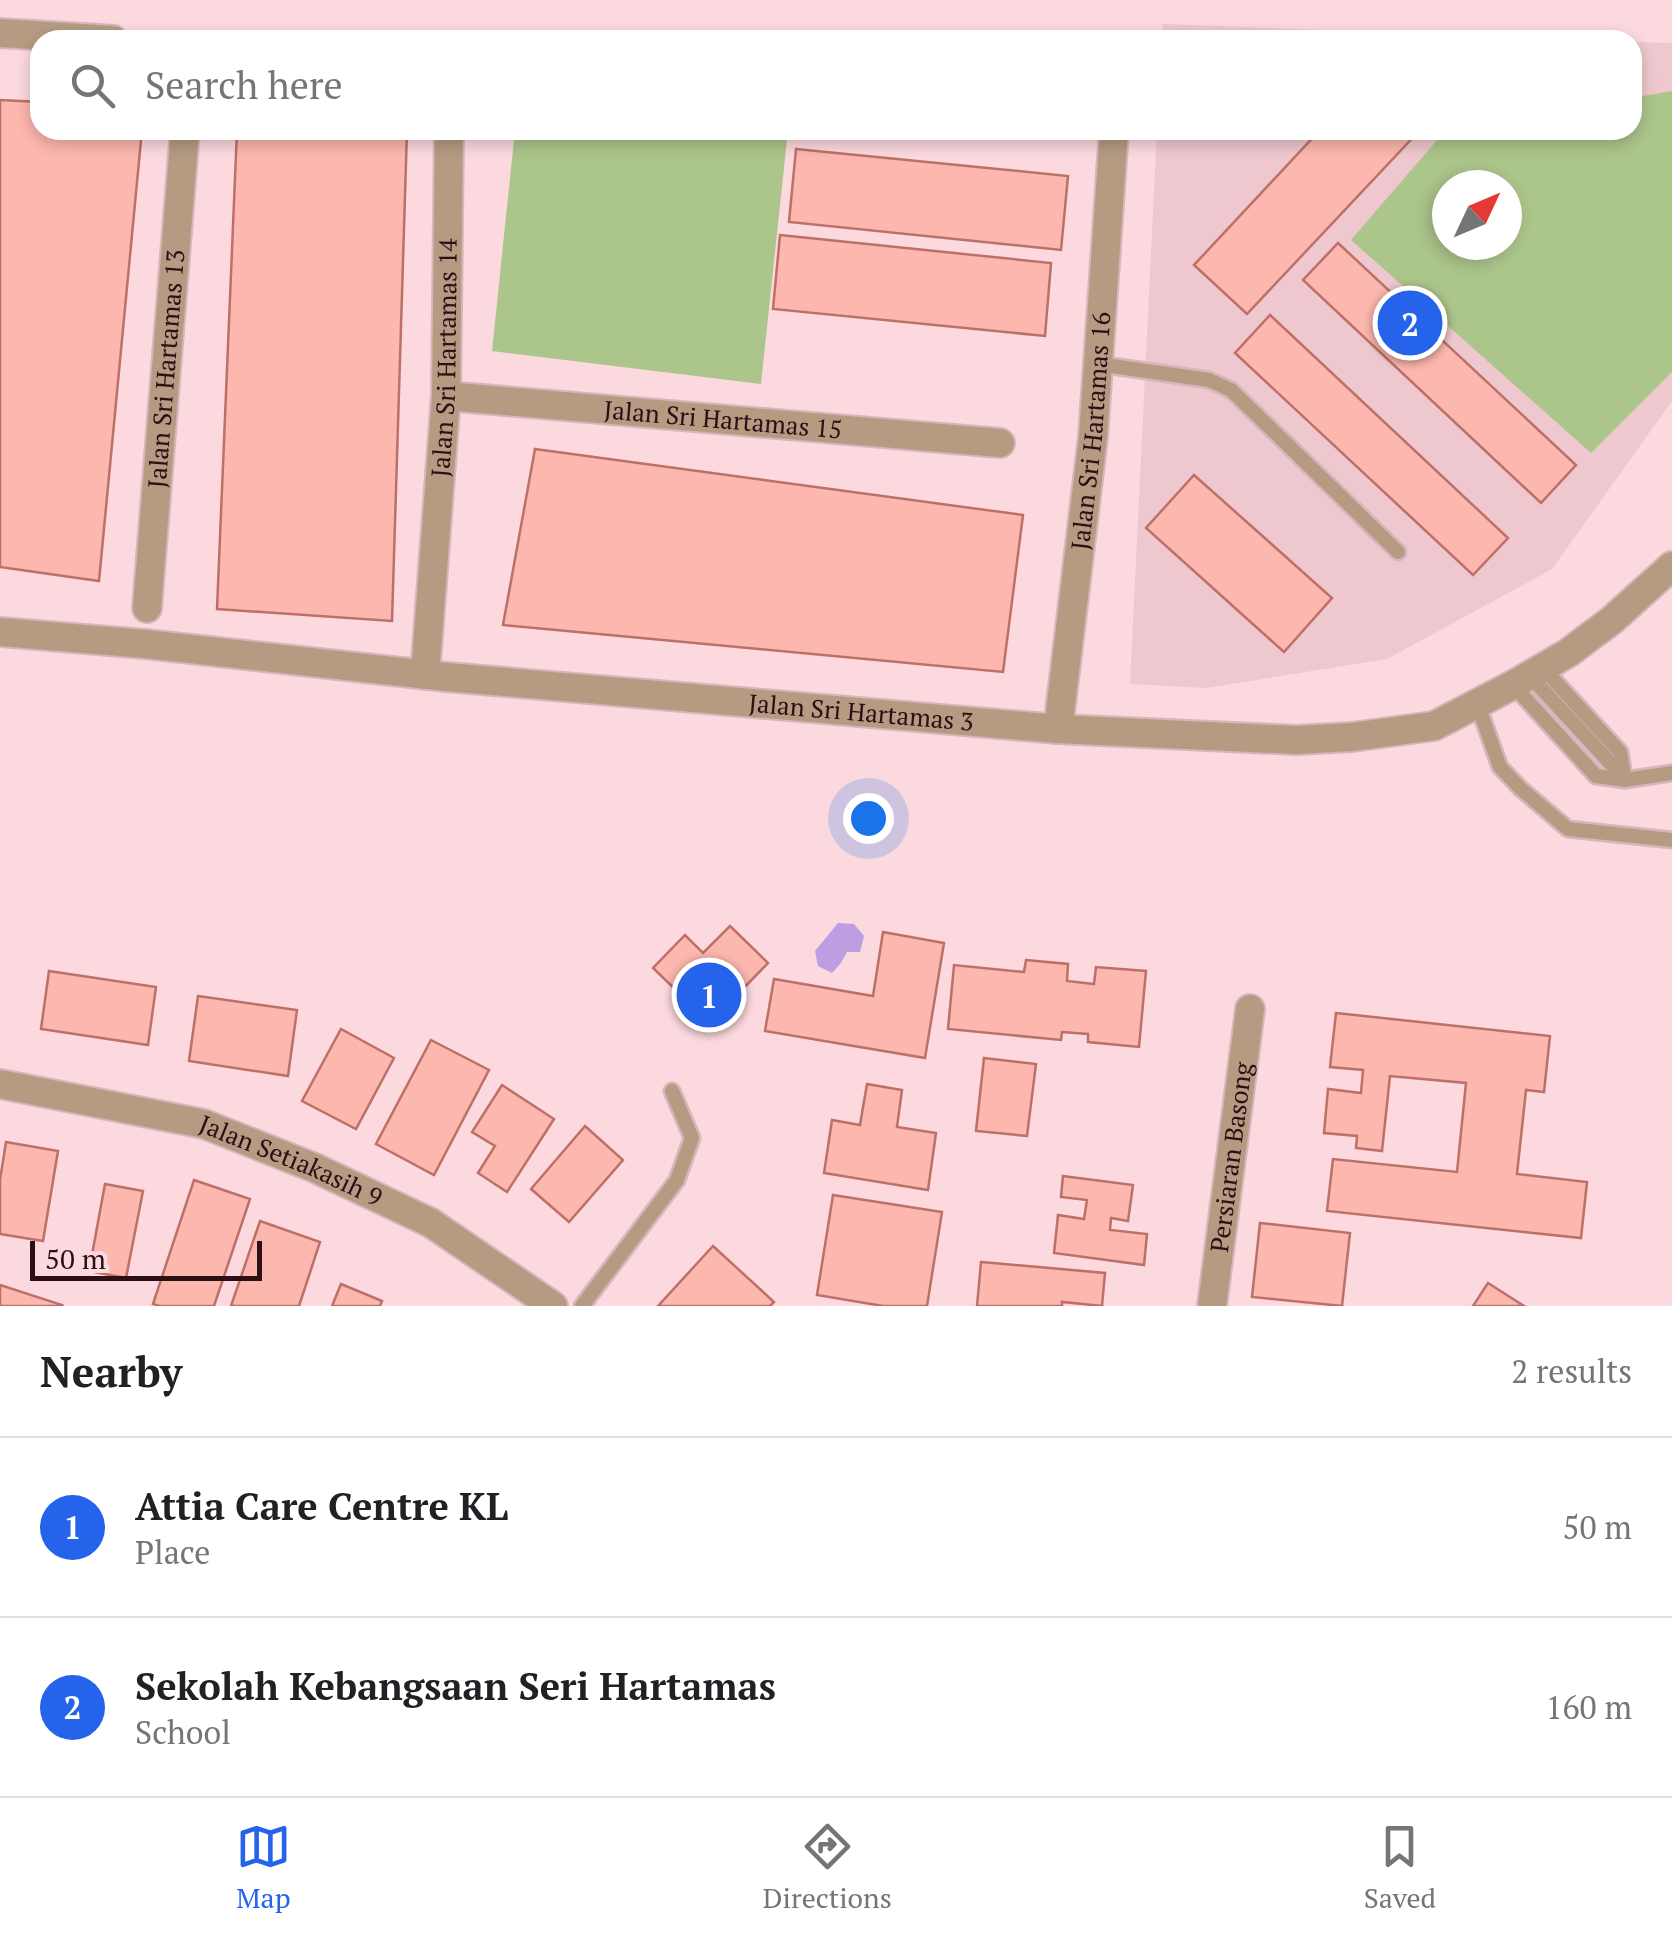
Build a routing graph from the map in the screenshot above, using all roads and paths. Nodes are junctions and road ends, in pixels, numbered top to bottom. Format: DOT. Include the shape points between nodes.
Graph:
graph roads {
  1 [pos="0,33"];
  2 [pos="30,35"];
  3 [pos="184,140"];
  4 [pos="449,140"];
  5 [pos="1113,140"];
  6 [pos="1098,364"];
  7 [pos="446,396"];
  8 [pos="1000,444"];
  9 [pos="1398,552"];
  10 [pos="1672,566"];
  11 [pos="148,608"];
  12 [pos="0,632"];
  13 [pos="436,676"];
  14 [pos="1528,676"];
  15 [pos="1477,703"];
  16 [pos="1058,729"];
  17 [pos="1672,772"];
  18 [pos="1625,780"];
  19 [pos="1672,840"];
  20 [pos="1250,1009"];
  21 [pos="0,1084"];
  22 [pos="672,1092"];
  23 [pos="553,1306"];
  24 [pos="582,1306"];
  25 [pos="1212,1306"];
  1 -- 2 [label="street"];
  3 -- 11 [label="street, Jalan Sri Hartamas 13"];
  4 -- 7 [label="street, Jalan Sri Hartamas 14"];
  5 -- 6 [label="street, Jalan Sri Hartamas 16"];
  6 -- 9 [label="lane" via="1209,380 1230,390"];
  6 -- 16 [label="street, Jalan Sri Hartamas 16"];
  7 -- 8 [label="street, Jalan Sri Hartamas 15"];
  7 -- 13 [label="street, Jalan Sri Hartamas 14" via="432,588"];
  10 -- 14 [label="street, Jalan Sri Hartamas 3" via="1612,620"];
  12 -- 13 [label="street, Jalan Sri Hartamas 3"];
  13 -- 16 [label="street, Jalan Sri Hartamas 3"];
  14 -- 15 [label="street, Jalan Sri Hartamas 3"];
  14 -- 18 [label="lane" via="1620,752"];
  14 -- 18 [label="lane" via="1596,776"];
  15 -- 16 [label="street, Jalan Sri Hartamas 3" via="1434,726 1314,739"];
  15 -- 19 [label="lane" via="1500,767 1568,829"];
  17 -- 18 [label="lane"];
  20 -- 25 [label="street, Persiaran Basong"];
  21 -- 23 [label="street, Jalan Setiakasih 9" via="204,1124 315,1168 431,1222"];
  22 -- 24 [label="lane" via="692,1138 677,1180"];
}
